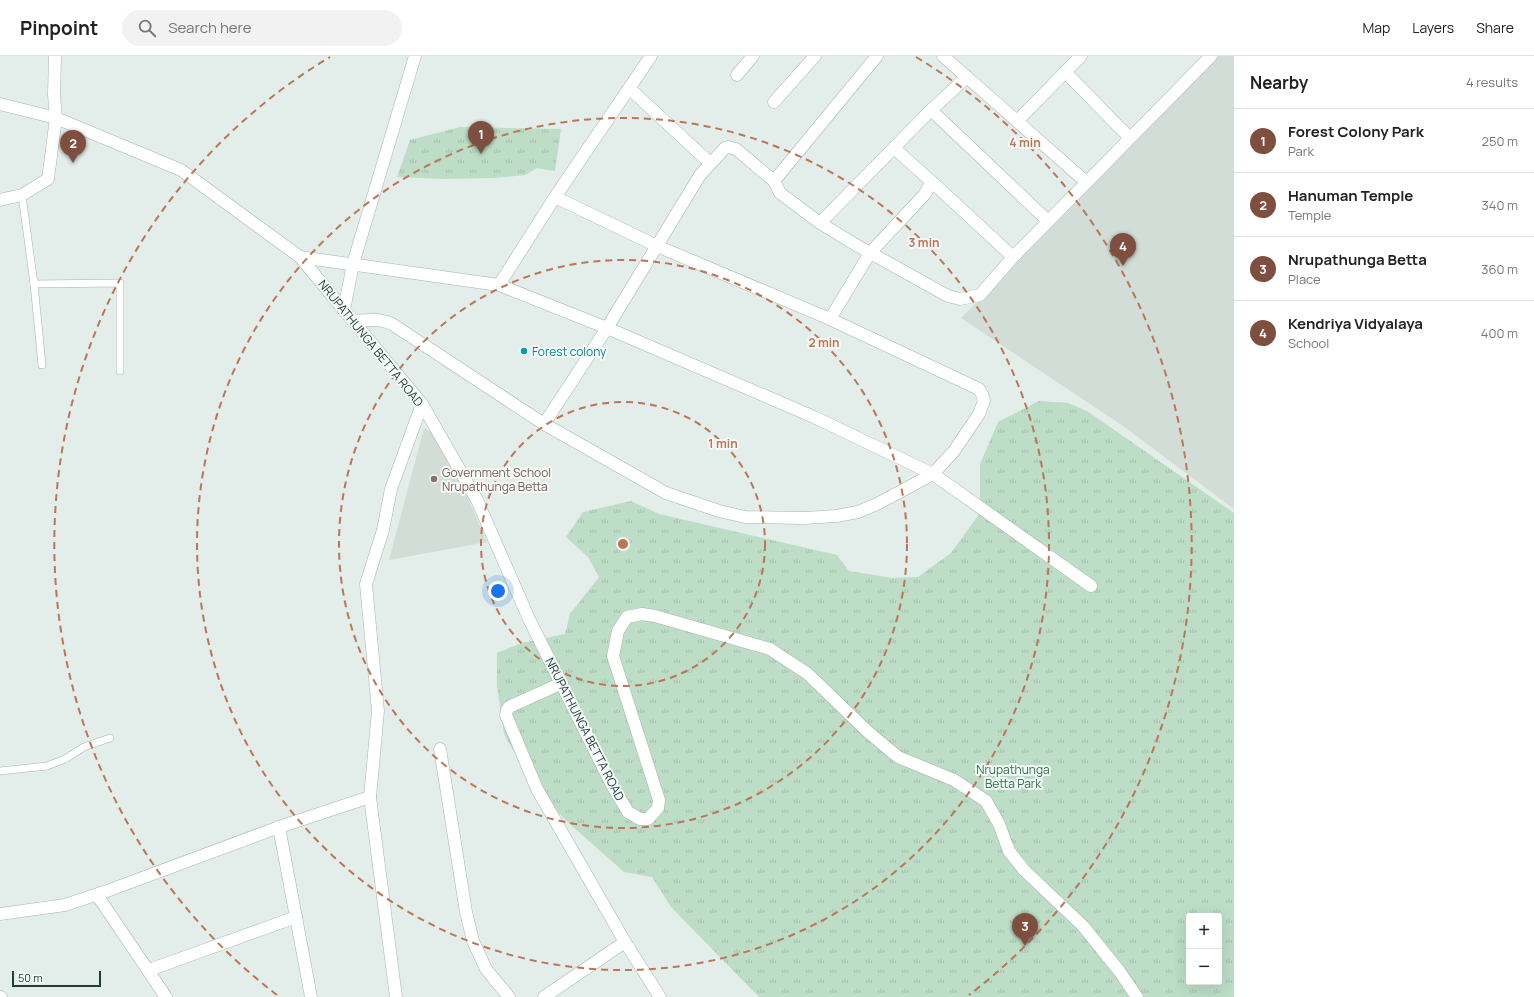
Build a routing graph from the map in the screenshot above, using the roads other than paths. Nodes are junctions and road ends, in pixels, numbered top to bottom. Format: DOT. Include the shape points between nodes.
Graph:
graph roads {
  1 [pos="55,56"];
  2 [pos="415,56"];
  3 [pos="651,56"];
  4 [pos="753,56"];
  5 [pos="815,56"];
  6 [pos="877,56"];
  7 [pos="943,56"];
  8 [pos="1081,56"];
  9 [pos="1211,56"];
  10 [pos="1065,72"];
  11 [pos="738,75"];
  12 [pos="967,77"];
  13 [pos="630,89"];
  14 [pos="774,102"];
  15 [pos="0,104"];
  16 [pos="931,110"];
  17 [pos="56,118"];
  18 [pos="1017,121"];
  19 [pos="1130,138"];
  20 [pos="894,148"];
  21 [pos="710,162"];
  22 [pos="774,181"];
  23 [pos="932,182"];
  24 [pos="1086,182"];
  25 [pos="22,194"];
  26 [pos="555,197"];
  27 [pos="0,200"];
  28 [pos="1048,221"];
  29 [pos="820,223"];
  30 [pos="657,246"];
  31 [pos="870,253"];
  32 [pos="300,257"];
  33 [pos="1013,257"];
  34 [pos="353,264"];
  35 [pos="34,284"];
  36 [pos="499,285"];
  37 [pos="344,310"];
  38 [pos="830,318"];
  39 [pos="353,321"];
  40 [pos="607,328"];
  41 [pos="42,365"];
  42 [pos="120,371"];
  43 [pos="422,404"];
  44 [pos="544,424"];
  45 [pos="933,474"];
  46 [pos="1091,586"];
  47 [pos="562,683"];
  48 [pos="110,738"];
  49 [pos="440,749"];
  50 [pos="0,771"];
  51 [pos="370,797"];
  52 [pos="279,827"];
  53 [pos="97,895"];
  54 [pos="0,914"];
  55 [pos="296,917"];
  56 [pos="625,942"];
  57 [pos="149,970"];
  58 [pos="654,995"];
  59 [pos="166,997"];
  60 [pos="311,997"];
  61 [pos="396,997"];
  62 [pos="509,997"];
  63 [pos="544,997"];
  64 [pos="1136,997"];
  1 -- 17 [label="street"];
  2 -- 34 [label="street"];
  3 -- 13 [label="street"];
  4 -- 11 [label="street"];
  5 -- 14 [label="street"];
  6 -- 22 [label="street"];
  7 -- 12 [label="street"];
  8 -- 10 [label="street"];
  9 -- 19 [label="street"];
  10 -- 18 [label="street"];
  10 -- 19 [label="street"];
  12 -- 16 [label="street"];
  12 -- 18 [label="street"];
  13 -- 21 [label="street"];
  13 -- 26 [label="street"];
  15 -- 17 [label="street, NRUPATHUNGA BETTA ROAD"];
  16 -- 20 [label="street"];
  16 -- 28 [label="street"];
  17 -- 25 [label="street" via="48,178"];
  17 -- 32 [label="street, NRUPATHUNGA BETTA ROAD" via="182,170"];
  18 -- 24 [label="street"];
  19 -- 24 [label="street"];
  20 -- 23 [label="street"];
  20 -- 29 [label="street"];
  21 -- 22 [label="street" via="725,148 732,148"];
  21 -- 30 [label="street"];
  22 -- 29 [label="street" via="780,193"];
  23 -- 31 [label="street" via="924,195"];
  23 -- 33 [label="street"];
  24 -- 28 [label="street"];
  25 -- 27 [label="street"];
  25 -- 35 [label="lane"];
  26 -- 30 [label="street"];
  26 -- 36 [label="street"];
  28 -- 33 [label="street"];
  29 -- 31 [label="street"];
  30 -- 38 [label="street"];
  30 -- 40 [label="street"];
  31 -- 33 [label="street" via="948,296 960,299 980,295"];
  31 -- 38 [label="street"];
  32 -- 34 [label="street"];
  32 -- 37 [label="street, NRUPATHUNGA BETTA ROAD"];
  34 -- 36 [label="street"];
  34 -- 37 [label="street"];
  35 -- 41 [label="lane"];
  35 -- 42 [label="lane" via="120,283"];
  36 -- 40 [label="street"];
  37 -- 39 [label="street, NRUPATHUNGA BETTA ROAD"];
  38 -- 45 [label="street" via="979,389 984,401 979,414 954,452"];
  39 -- 43 [label="street, NRUPATHUNGA BETTA ROAD"];
  39 -- 44 [label="street" via="374,319 392,324"];
  40 -- 44 [label="street"];
  40 -- 45 [label="street" via="814,416"];
  43 -- 47 [label="street, NRUPATHUNGA BETTA ROAD" via="477,500 529,619"];
  43 -- 51 [label="street" via="391,489 383,530 366,584 378,711"];
  44 -- 45 [label="street" via="666,493 745,517 805,518 858,512"];
  45 -- 46 [label="street"];
  47 -- 56 [label="street" via="508,707 506,715 537,789"];
  47 -- 64 [label="street, NRUPATHUNGA BETTA ROAD" via="600,763 628,812 640,819 648,819 658,808 659,800 613,656 618,630 627,617 642,614 655,616 770,649 808,674 898,757 954,780 986,801 999,824 1009,851 1084,926"];
  48 -- 50 [label="lane" via="84,747 47,766"];
  49 -- 62 [label="street" via="473,941 486,969"];
  51 -- 52 [label="street"];
  51 -- 61 [label="street"];
  52 -- 53 [label="street"];
  52 -- 55 [label="street"];
  53 -- 54 [label="street" via="65,905"];
  53 -- 57 [label="street"];
  55 -- 57 [label="street"];
  55 -- 60 [label="street"];
  56 -- 58 [label="street"];
  56 -- 63 [label="street"];
  57 -- 59 [label="street"];
}
